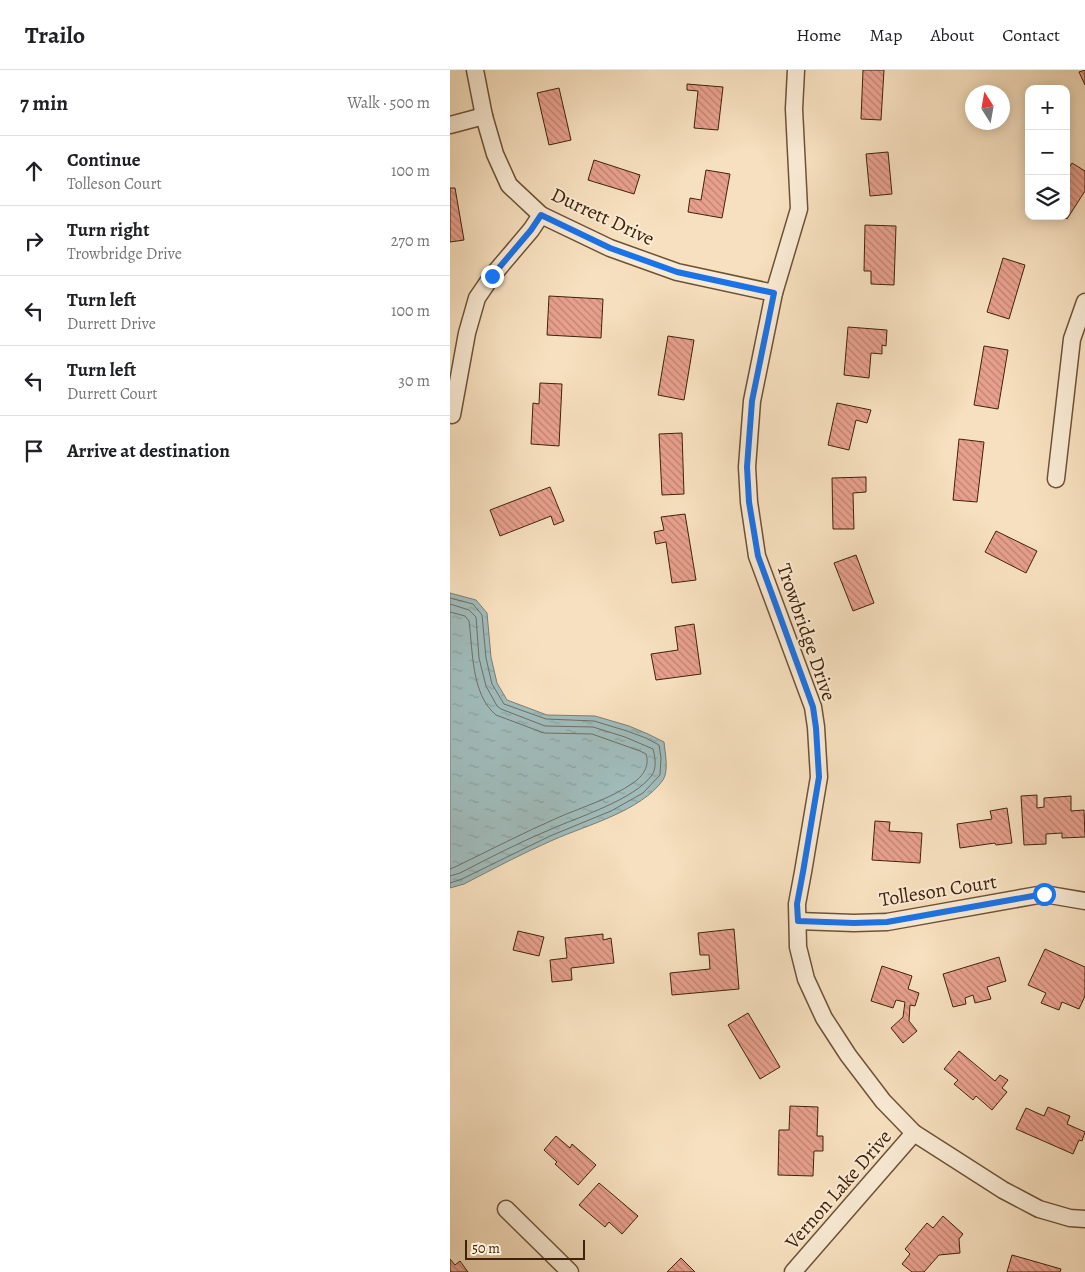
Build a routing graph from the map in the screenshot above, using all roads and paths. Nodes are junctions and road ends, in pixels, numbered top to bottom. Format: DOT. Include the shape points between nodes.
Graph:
graph roads {
  1 [pos="475,70"];
  2 [pos="796,70"];
  3 [pos="484,116"];
  4 [pos="450,125"];
  5 [pos="541,215"];
  6 [pos="774,293"];
  7 [pos="1085,302"];
  8 [pos="452,415"];
  9 [pos="1056,479"];
  10 [pos="1085,901"];
  11 [pos="798,921"];
  12 [pos="914,1133"];
  13 [pos="506,1209"];
  14 [pos="1085,1219"];
  15 [pos="570,1272"];
  16 [pos="793,1272"];
  1 -- 3 [label="street, Durrett Drive"];
  2 -- 6 [label="street, Trowbridge Drive" via="794,109 799,209"];
  3 -- 4 [label="street"];
  3 -- 5 [label="street, Durrett Drive" via="495,154 509,184"];
  5 -- 6 [label="street, Durrett Drive" via="610,248 677,272"];
  5 -- 8 [label="street" via="478,298"];
  6 -- 11 [label="street, Trowbridge Drive" via="752,401 747,467 758,556 813,707 816,728 819,777 797,904"];
  7 -- 9 [label="street" via="1072,338"];
  10 -- 11 [label="street, Tolleson Court" via="1044,894 887,922"];
  11 -- 12 [label="street, Trowbridge Drive" via="798,948 806,979 824,1018 883,1101"];
  12 -- 14 [label="street, Trowbridge Drive" via="1039,1209"];
  12 -- 16 [label="street, Vernon Lake Drive"];
  13 -- 15 [label="street"];
}
